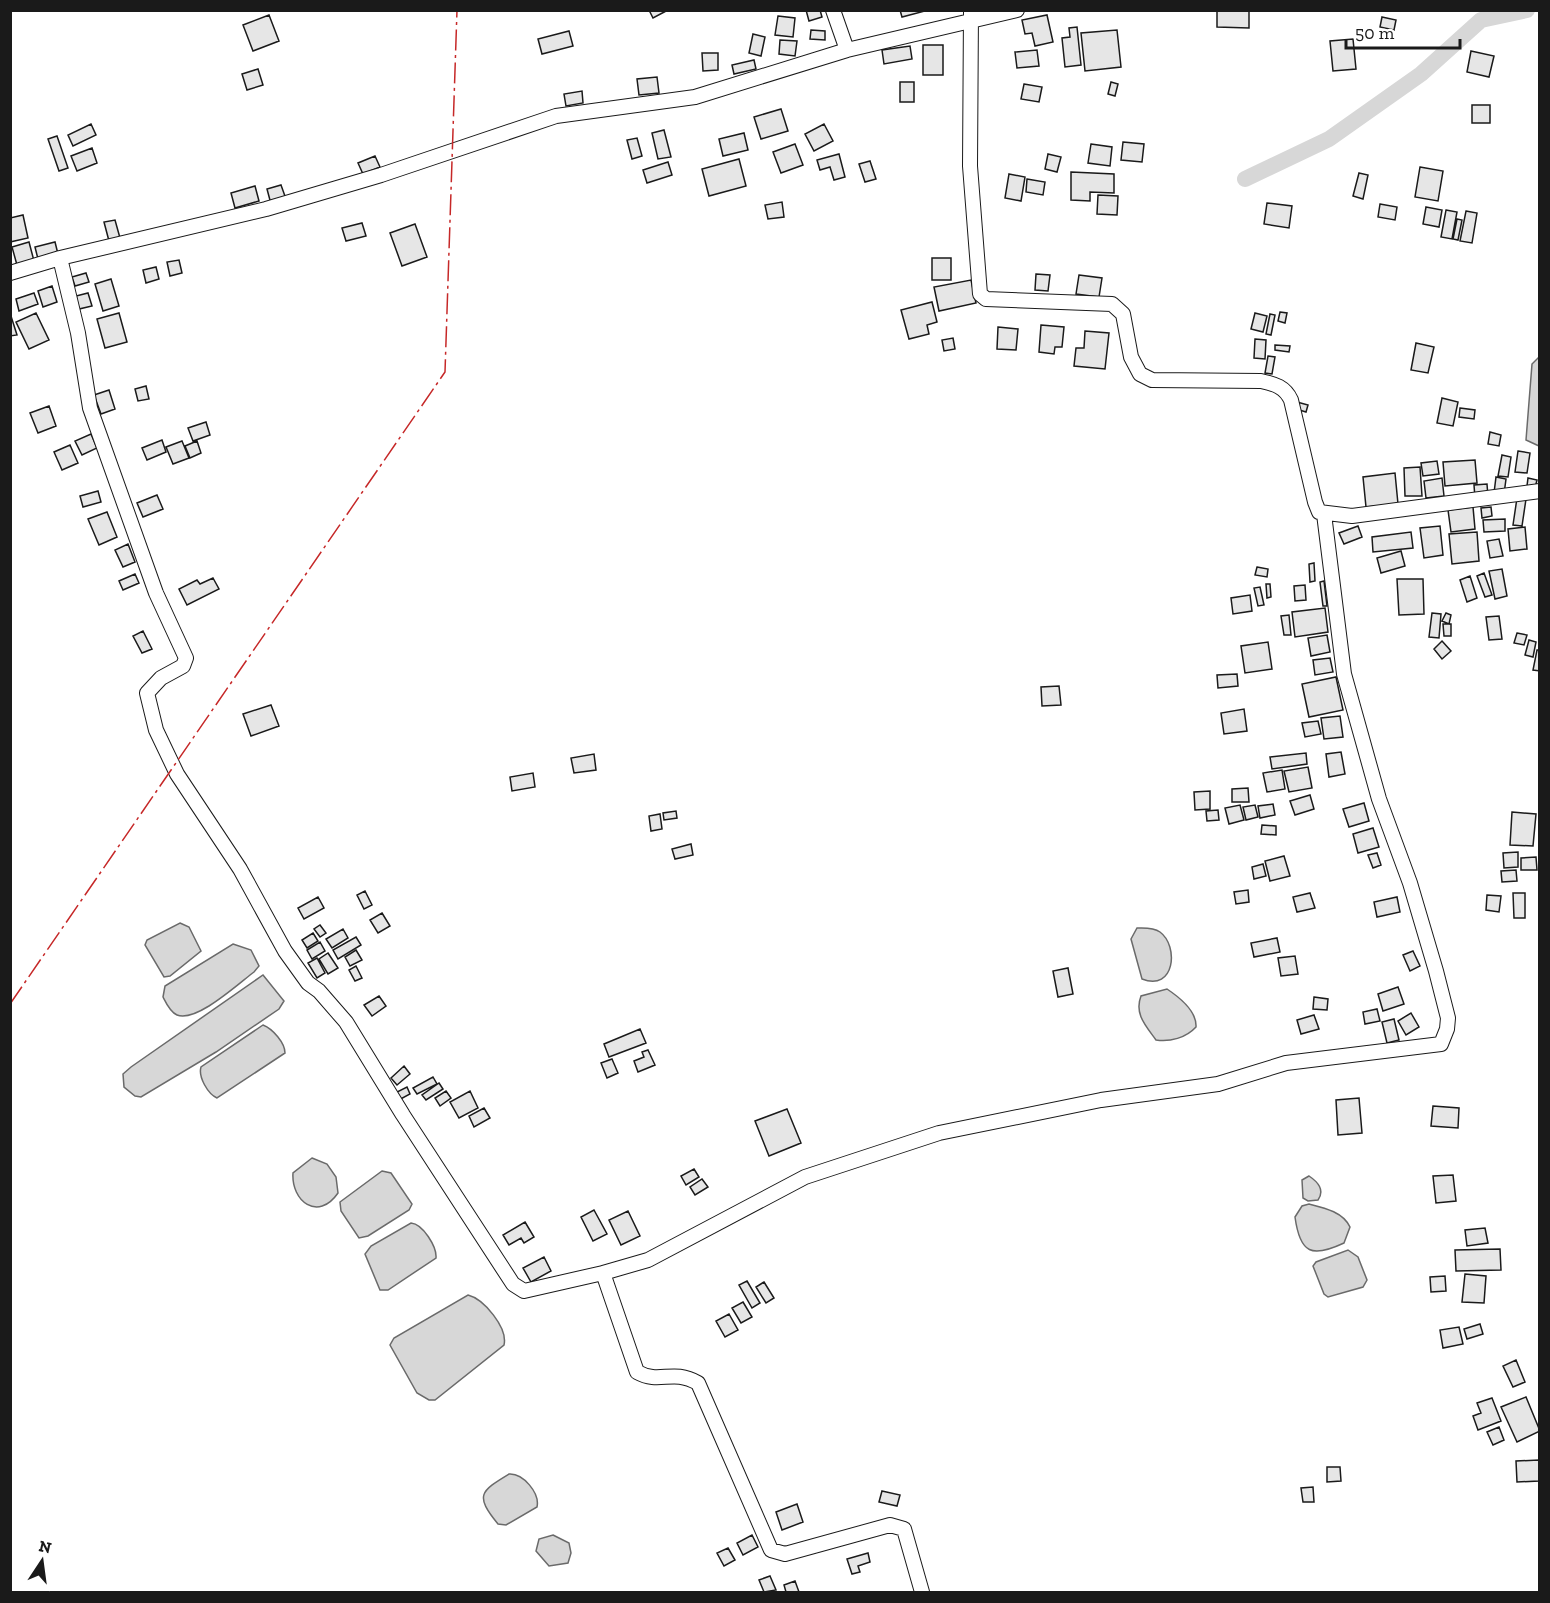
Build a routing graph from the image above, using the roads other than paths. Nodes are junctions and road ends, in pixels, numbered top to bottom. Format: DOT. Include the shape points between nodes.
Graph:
graph roads {
  1 [pos="832,10"];
  2 [pos="1017,10"];
  3 [pos="971,15"];
  4 [pos="847,50"];
  5 [pos="60,258"];
  6 [pos="10,273"];
  7 [pos="1539,491"];
  8 [pos="1324,514"];
  9 [pos="603,1273"];
  10 [pos="922,1593"];
  1 -- 4 [label="street"];
  2 -- 3 [label="street"];
  3 -- 4 [label="street"];
  3 -- 8 [label="street" via="970,166 980,294 986,299 1112,304 1123,314 1131,357 1140,374 1152,380 1276,384 1291,400 1315,502"];
  4 -- 5 [label="street" via="695,96 556,116 266,209"];
  5 -- 6 [label="street"];
  5 -- 9 [label="street" via="80,342 90,408 156,593 186,658 183,666 161,678 147,693 156,730 177,774 240,869 285,951 308,983 346,1022 513,1284 524,1291"];
  7 -- 8 [label="street" via="1352,516"];
  8 -- 9 [label="street" via="1344,674 1379,799 1410,883 1436,971 1448,1018 1441,1044 1286,1063 1218,1083 1101,1100 939,1133 805,1177 648,1260"];
  9 -- 10 [label="street" via="637,1372 648,1378 683,1375 698,1383 771,1550 785,1554 890,1525 904,1529"];
}
